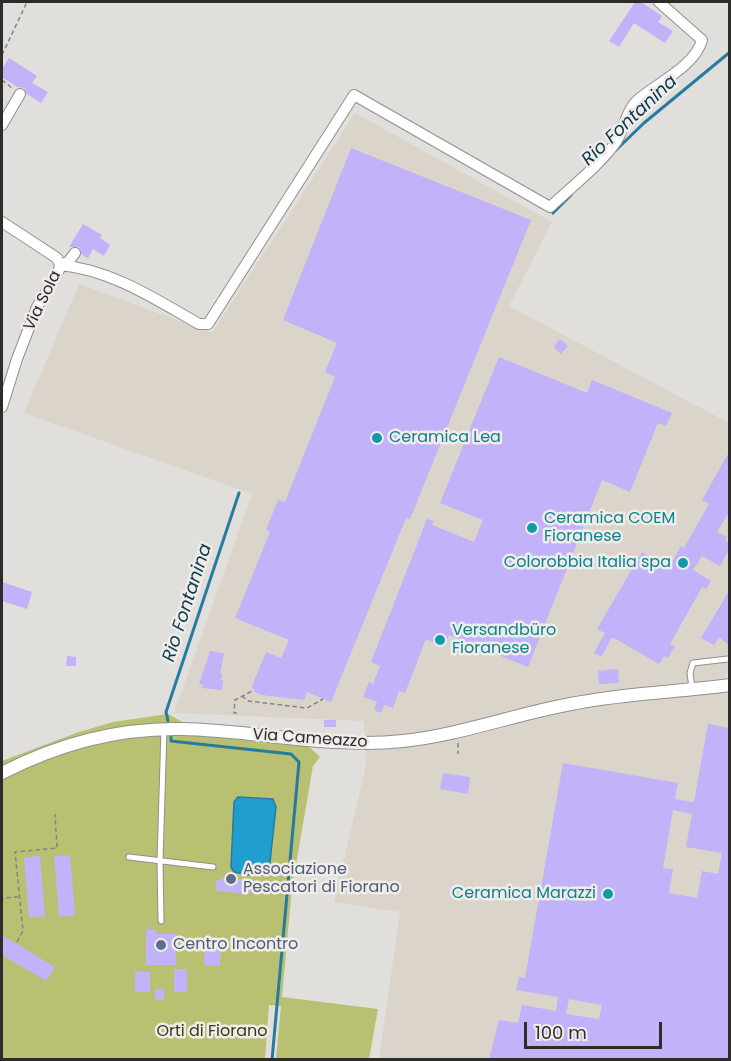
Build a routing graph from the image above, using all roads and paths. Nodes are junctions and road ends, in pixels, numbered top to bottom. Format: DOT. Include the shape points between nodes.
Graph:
graph roads {
  1 [pos="27,2"];
  2 [pos="659,2"];
  3 [pos="2,55"];
  4 [pos="2,80"];
  5 [pos="20,94"];
  6 [pos="2,124"];
  7 [pos="2,222"];
  8 [pos="75,253"];
  9 [pos="60,265"];
  10 [pos="2,407"];
  11 [pos="728,659"];
  12 [pos="729,685"];
  13 [pos="692,689"];
  14 [pos="254,690"];
  15 [pos="242,696"];
  16 [pos="323,699"];
  17 [pos="237,714"];
  18 [pos="164,729"];
  19 [pos="458,738"];
  20 [pos="458,754"];
  21 [pos="2,773"];
  22 [pos="55,814"];
  23 [pos="129,857"];
  24 [pos="160,860"];
  25 [pos="213,867"];
  26 [pos="20,897"];
  27 [pos="2,902"];
  28 [pos="161,921"];
  29 [pos="17,942"];
  1 -- 3 [label="path"];
  2 -- 9 [label="street" via="702,40 700,49 671,77 639,98 610,150 550,207 354,95 208,324 199,324 110,276"];
  4 -- 5 [label="path"];
  5 -- 6 [label="street"];
  7 -- 9 [label="street, Via Sola" via="57,258"];
  8 -- 9 [label="street"];
  9 -- 10 [label="street, Via Sola" via="38,307"];
  11 -- 13 [label="lane" via="693,663"];
  12 -- 13 [label="street, Via Cameazzo"];
  13 -- 18 [label="street, Via Cameazzo" via="576,702 404,741 338,743"];
  14 -- 15 [label="path"];
  15 -- 16 [label="path" via="248,701 307,708"];
  15 -- 17 [label="path" via="235,700"];
  18 -- 21 [label="street, Via Cameazzo" via="77,742"];
  18 -- 24 [label="lane"];
  19 -- 20 [label="path"];
  22 -- 26 [label="path" via="57,848 15,852"];
  23 -- 24 [label="lane"];
  24 -- 25 [label="lane"];
  24 -- 28 [label="lane"];
  26 -- 27 [label="path" via="3,898"];
  26 -- 29 [label="path" via="23,932"];
}
